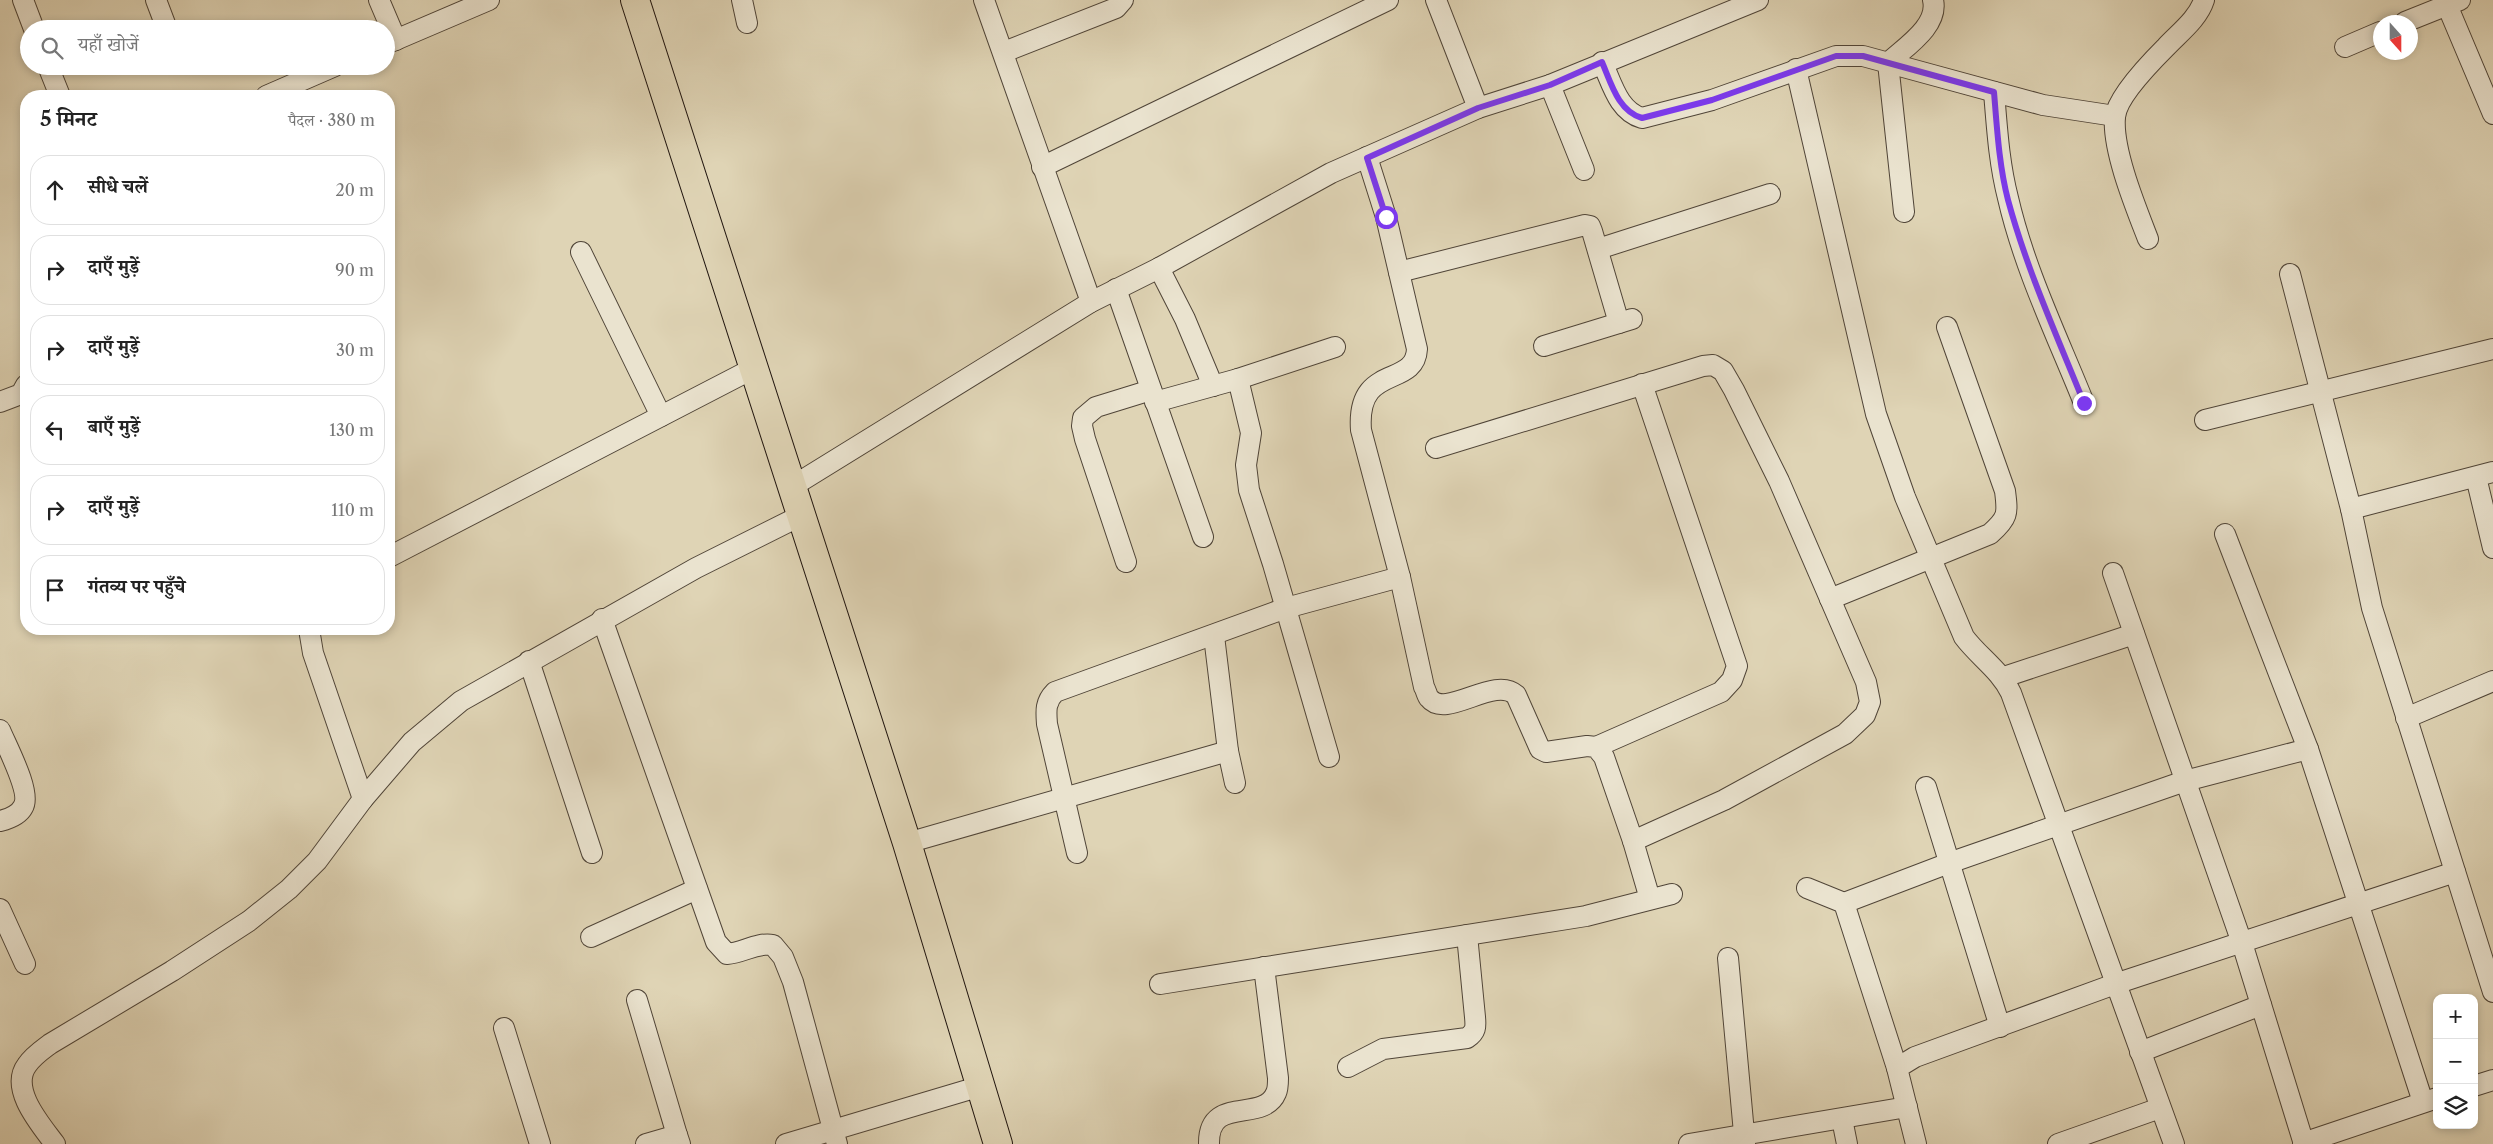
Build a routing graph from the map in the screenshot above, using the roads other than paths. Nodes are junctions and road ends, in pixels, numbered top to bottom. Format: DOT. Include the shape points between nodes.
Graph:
graph roads {
  1 [pos="23,0"];
  2 [pos="156,0"];
  3 [pos="379,0"];
  4 [pos="489,0"];
  5 [pos="635,0"];
  6 [pos="742,0"];
  7 [pos="984,0"];
  8 [pos="1123,0"];
  9 [pos="1388,0"];
  10 [pos="1436,0"];
  11 [pos="1758,0"];
  12 [pos="1933,0"];
  13 [pos="2204,0"];
  14 [pos="2454,3"];
  15 [pos="2418,17"];
  16 [pos="31,20"];
  17 [pos="164,20"];
  18 [pos="385,20"];
  19 [pos="747,23"];
  20 [pos="2373,35"];
  21 [pos="395,40"];
  22 [pos="2345,46"];
  23 [pos="1004,52"];
  24 [pos="1602,62"];
  25 [pos="1888,63"];
  26 [pos="1796,69"];
  27 [pos="52,75"];
  28 [pos="314,75"];
  29 [pos="1550,85"];
  30 [pos="58,90"];
  31 [pos="280,90"];
  32 [pos="1994,92"];
  33 [pos="1478,108"];
  34 [pos="2493,114"];
  35 [pos="2115,116"];
  36 [pos="1367,158"];
  37 [pos="1042,167"];
  38 [pos="1584,170"];
  39 [pos="1770,194"];
  40 [pos="1904,212"];
  41 [pos="2148,239"];
  42 [pos="1598,249"];
  43 [pos="581,252"];
  44 [pos="1159,268"];
  45 [pos="1399,272"];
  46 [pos="2290,274"];
  47 [pos="1116,290"];
  48 [pos="1090,302"];
  49 [pos="1947,327"];
  50 [pos="1544,346"];
  51 [pos="1335,347"];
  52 [pos="2493,349"];
  53 [pos="754,368"];
  54 [pos="1238,379"];
  55 [pos="1642,384"];
  56 [pos="1214,386"];
  57 [pos="20,394"];
  58 [pos="2320,394"];
  59 [pos="1153,396"];
  60 [pos="0,402"];
  61 [pos="2084,403"];
  62 [pos="661,416"];
  63 [pos="2205,420"];
  64 [pos="1436,448"];
  65 [pos="2484,474"];
  66 [pos="793,486"];
  67 [pos="2351,509"];
  68 [pos="802,515"];
  69 [pos="2225,534"];
  70 [pos="1202,538"];
  71 [pos="2493,548"];
  72 [pos="395,554"];
  73 [pos="1931,560"];
  74 [pos="1126,562"];
  75 [pos="2112,573"];
  76 [pos="1400,577"];
  77 [pos="1830,599"];
  78 [pos="1286,608"];
  79 [pos="602,620"];
  80 [pos="2134,634"];
  81 [pos="310,635"];
  82 [pos="1214,636"];
  83 [pos="529,661"];
  84 [pos="2004,678"];
  85 [pos="2493,681"];
  86 [pos="2406,718"];
  87 [pos="0,730"];
  88 [pos="1596,748"];
  89 [pos="2308,749"];
  90 [pos="1228,751"];
  91 [pos="1329,757"];
  92 [pos="2185,781"];
  93 [pos="1235,783"];
  94 [pos="1926,787"];
  95 [pos="1064,797"];
  96 [pos="363,799"];
  97 [pos="0,821"];
  98 [pos="2059,825"];
  99 [pos="1633,841"];
  100 [pos="907,843"];
  101 [pos="592,853"];
  102 [pos="1077,853"];
  103 [pos="1949,863"];
  104 [pos="2455,872"];
  105 [pos="1807,888"];
  106 [pos="697,889"];
  107 [pos="1672,894"];
  108 [pos="1650,898"];
  109 [pos="1844,903"];
  110 [pos="2357,904"];
  111 [pos="0,909"];
  112 [pos="1467,935"];
  113 [pos="591,936"];
  114 [pos="2242,944"];
  115 [pos="1728,958"];
  116 [pos="25,964"];
  117 [pos="1264,967"];
  118 [pos="1160,984"];
  119 [pos="2116,984"];
  120 [pos="2493,992"];
  121 [pos="637,1000"];
  122 [pos="2261,1005"];
  123 [pos="2000,1027"];
  124 [pos="504,1028"];
  125 [pos="2140,1052"];
  126 [pos="1348,1067"];
  127 [pos="1897,1068"];
  128 [pos="2493,1080"];
  129 [pos="2478,1085"];
  130 [pos="982,1086"];
  131 [pos="2430,1100"];
  132 [pos="1907,1107"];
  133 [pos="2160,1108"];
  134 [pos="1842,1120"];
  135 [pos="835,1138"];
  136 [pos="679,1140"];
  137 [pos="1744,1140"];
  138 [pos="55,1144"];
  139 [pos="540,1144"];
  140 [pos="646,1144"];
  141 [pos="786,1144"];
  142 [pos="998,1144"];
  143 [pos="1209,1144"];
  144 [pos="1689,1144"];
  145 [pos="1847,1144"];
  146 [pos="1916,1144"];
  147 [pos="2058,1144"];
  148 [pos="2174,1144"];
  149 [pos="2304,1144"];
  1 -- 16 [label="street"];
  2 -- 17 [label="street"];
  3 -- 18 [label="street"];
  4 -- 21 [label="street"];
  5 -- 53 [label="main road"];
  6 -- 19 [label="street"];
  7 -- 23 [label="street"];
  8 -- 23 [label="street" via="1116,8"];
  9 -- 37 [label="street"];
  10 -- 33 [label="street"];
  11 -- 24 [label="street"];
  12 -- 25 [label="street" via="1933,15 1921,33"];
  13 -- 35 [label="street" via="2194,18 2134,80"];
  14 -- 15 [label="street"];
  14 -- 34 [label="street"];
  20 -- 22 [label="street"];
  23 -- 37 [label="street"];
  24 -- 26 [label="street" via="1621,104 1632,115 1642,118 1712,100"];
  24 -- 29 [label="street"];
  25 -- 26 [label="street" via="1863,56 1836,56"];
  25 -- 32 [label="street"];
  25 -- 40 [label="street"];
  26 -- 73 [label="street" via="1876,414"];
  27 -- 30 [label="street"];
  28 -- 31 [label="street"];
  29 -- 33 [label="street"];
  29 -- 38 [label="street"];
  32 -- 35 [label="street" via="2043,105"];
  32 -- 61 [label="street" via="1998,145 2008,199 2028,262"];
  33 -- 36 [label="street"];
  35 -- 41 [label="street" via="2129,189"];
  36 -- 44 [label="street" via="1331,173"];
  36 -- 45 [label="street"];
  37 -- 48 [label="street"];
  39 -- 42 [label="street"];
  42 -- 45 [label="street" via="1590,226 1585,225"];
  42 -- 50 [label="street" via="1626,321"];
  43 -- 62 [label="street"];
  44 -- 47 [label="street"];
  44 -- 56 [label="street"];
  45 -- 76 [label="street" via="1417,349 1416,360 1410,368 1371,388 1363,400 1360,414"];
  46 -- 58 [label="street"];
  47 -- 48 [label="street"];
  47 -- 59 [label="street"];
  48 -- 66 [label="street"];
  49 -- 73 [label="street" via="2005,491 2007,513 1990,534"];
  51 -- 54 [label="street"];
  52 -- 58 [label="street"];
  53 -- 62 [label="street"];
  53 -- 66 [label="main road"];
  54 -- 56 [label="street"];
  54 -- 78 [label="street" via="1251,433 1246,464 1249,490"];
  55 -- 64 [label="street"];
  55 -- 77 [label="street" via="1703,366 1713,365 1723,371 1779,481"];
  55 -- 88 [label="street" via="1737,666 1732,680 1721,692"];
  56 -- 59 [label="street"];
  57 -- 60 [label="street"];
  58 -- 63 [label="street"];
  58 -- 67 [label="street"];
  59 -- 70 [label="street"];
  59 -- 74 [label="street" via="1096,407 1087,413 1082,426"];
  62 -- 72 [label="street"];
  65 -- 67 [label="street"];
  65 -- 71 [label="street"];
  66 -- 68 [label="main road"];
  67 -- 86 [label="street" via="2372,608"];
  68 -- 79 [label="street"];
  68 -- 100 [label="main road"];
  69 -- 89 [label="street"];
  73 -- 77 [label="street"];
  73 -- 84 [label="street" via="1964,637 1976,653"];
  75 -- 80 [label="street"];
  76 -- 78 [label="street"];
  76 -- 88 [label="street" via="1429,698 1445,704 1510,689 1516,695 1540,749 1552,752 1587,746"];
  77 -- 99 [label="street" via="1866,682 1870,702 1865,715 1845,734 1724,800"];
  78 -- 82 [label="street"];
  78 -- 91 [label="street"];
  79 -- 83 [label="street"];
  79 -- 106 [label="street"];
  80 -- 84 [label="street"];
  80 -- 92 [label="street"];
  81 -- 96 [label="street" via="313,653"];
  82 -- 90 [label="street"];
  82 -- 95 [label="street" via="1055,692 1048,699 1047,724"];
  83 -- 96 [label="street" via="461,700 412,742"];
  83 -- 101 [label="street"];
  84 -- 98 [label="street"];
  85 -- 86 [label="street"];
  86 -- 104 [label="street"];
  87 -- 97 [label="street" via="26,798 16,814"];
  88 -- 99 [label="street" via="1604,757"];
  89 -- 92 [label="street"];
  89 -- 110 [label="street"];
  90 -- 93 [label="street"];
  90 -- 95 [label="street"];
  92 -- 98 [label="street"];
  92 -- 114 [label="street"];
  94 -- 103 [label="street"];
  95 -- 100 [label="street"];
  95 -- 102 [label="street"];
  96 -- 138 [label="street" via="317,861 269,905 180,966 50,1044 26,1066 22,1088 38,1122"];
  98 -- 103 [label="street"];
  98 -- 119 [label="street"];
  99 -- 108 [label="street"];
  100 -- 130 [label="main road"];
  103 -- 109 [label="street"];
  103 -- 123 [label="street"];
  104 -- 110 [label="street"];
  104 -- 120 [label="street"];
  105 -- 109 [label="street"];
  106 -- 113 [label="street"];
  106 -- 135 [label="street" via="716,942 727,954 767,944 773,945 784,957 794,982"];
  107 -- 108 [label="street"];
  108 -- 112 [label="street" via="1586,916"];
  109 -- 127 [label="street"];
  110 -- 114 [label="street"];
  110 -- 131 [label="street"];
  111 -- 116 [label="street"];
  112 -- 117 [label="street"];
  112 -- 126 [label="street" via="1476,1017 1474,1033 1467,1038 1383,1050"];
  114 -- 119 [label="street"];
  114 -- 122 [label="street"];
  115 -- 137 [label="street"];
  117 -- 118 [label="street"];
  117 -- 143 [label="street" via="1278,1078 1276,1094 1265,1105 1222,1115 1213,1123"];
  119 -- 123 [label="street"];
  119 -- 125 [label="street"];
  121 -- 136 [label="street"];
  122 -- 125 [label="street"];
  122 -- 149 [label="street"];
  123 -- 127 [label="street" via="1915,1057"];
  124 -- 139 [label="street"];
  125 -- 133 [label="street"];
  127 -- 132 [label="street"];
  128 -- 129 [label="street"];
  130 -- 135 [label="street"];
  130 -- 142 [label="main road"];
  131 -- 149 [label="street"];
  132 -- 134 [label="street"];
  132 -- 146 [label="street"];
  133 -- 147 [label="street"];
  133 -- 148 [label="street"];
  134 -- 137 [label="street"];
  134 -- 145 [label="street"];
  135 -- 141 [label="street"];
  136 -- 140 [label="street"];
  137 -- 144 [label="street"];
}
